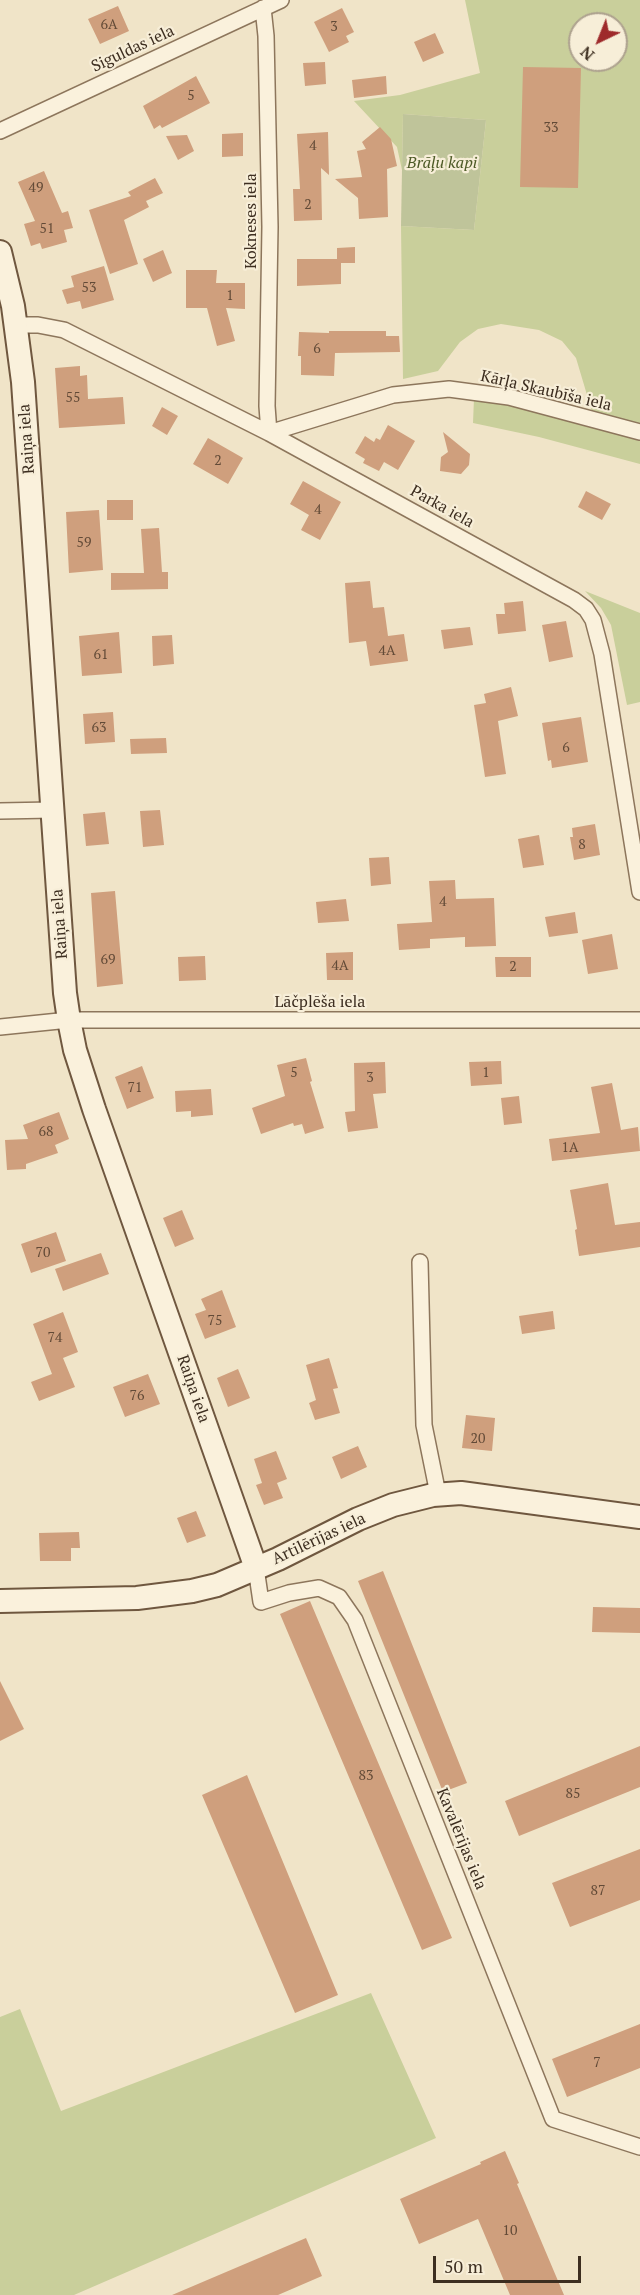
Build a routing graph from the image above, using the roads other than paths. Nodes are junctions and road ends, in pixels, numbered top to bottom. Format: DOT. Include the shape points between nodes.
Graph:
graph roads {
  1 [pos="280,0"];
  2 [pos="263,8"];
  3 [pos="0,131"];
  4 [pos="0,252"];
  5 [pos="16,325"];
  6 [pos="640,432"];
  7 [pos="269,433"];
  8 [pos="52,810"];
  9 [pos="0,811"];
  10 [pos="640,892"];
  11 [pos="69,1020"];
  12 [pos="640,1020"];
  13 [pos="0,1027"];
  14 [pos="420,1262"];
  15 [pos="438,1494"];
  16 [pos="640,1517"];
  17 [pos="256,1568"];
  18 [pos="0,1600"];
  19 [pos="640,2147"];
  1 -- 2 [label="street, Siguldas iela"];
  2 -- 3 [label="street, Siguldas iela"];
  2 -- 7 [label="street, Kokneses iela" via="269,206"];
  4 -- 5 [label="street, Raiņa iela"];
  5 -- 7 [label="street, Parka iela" via="64,330"];
  5 -- 8 [label="street, Raiņa iela"];
  6 -- 7 [label="street, Kārļa Skaubīša iela" via="509,397 449,389 393,395"];
  7 -- 10 [label="street, Parka iela" via="586,609 602,654"];
  8 -- 9 [label="street"];
  8 -- 11 [label="street, Raiņa iela"];
  11 -- 12 [label="street, Lāčplēša iela"];
  11 -- 13 [label="street, Lāčplēša iela"];
  11 -- 17 [label="street, Raiņa iela" via="94,1109"];
  14 -- 15 [label="street" via="424,1425"];
  15 -- 16 [label="street, Artilērijas iela" via="461,1493"];
  15 -- 17 [label="street, Artilērijas iela" via="375,1512"];
  17 -- 18 [label="street, Artilērijas iela" via="192,1592 137,1598"];
  17 -- 19 [label="street, Kavalērijas iela" via="261,1602 319,1588 339,1597 355,1620 553,2119"];
}
